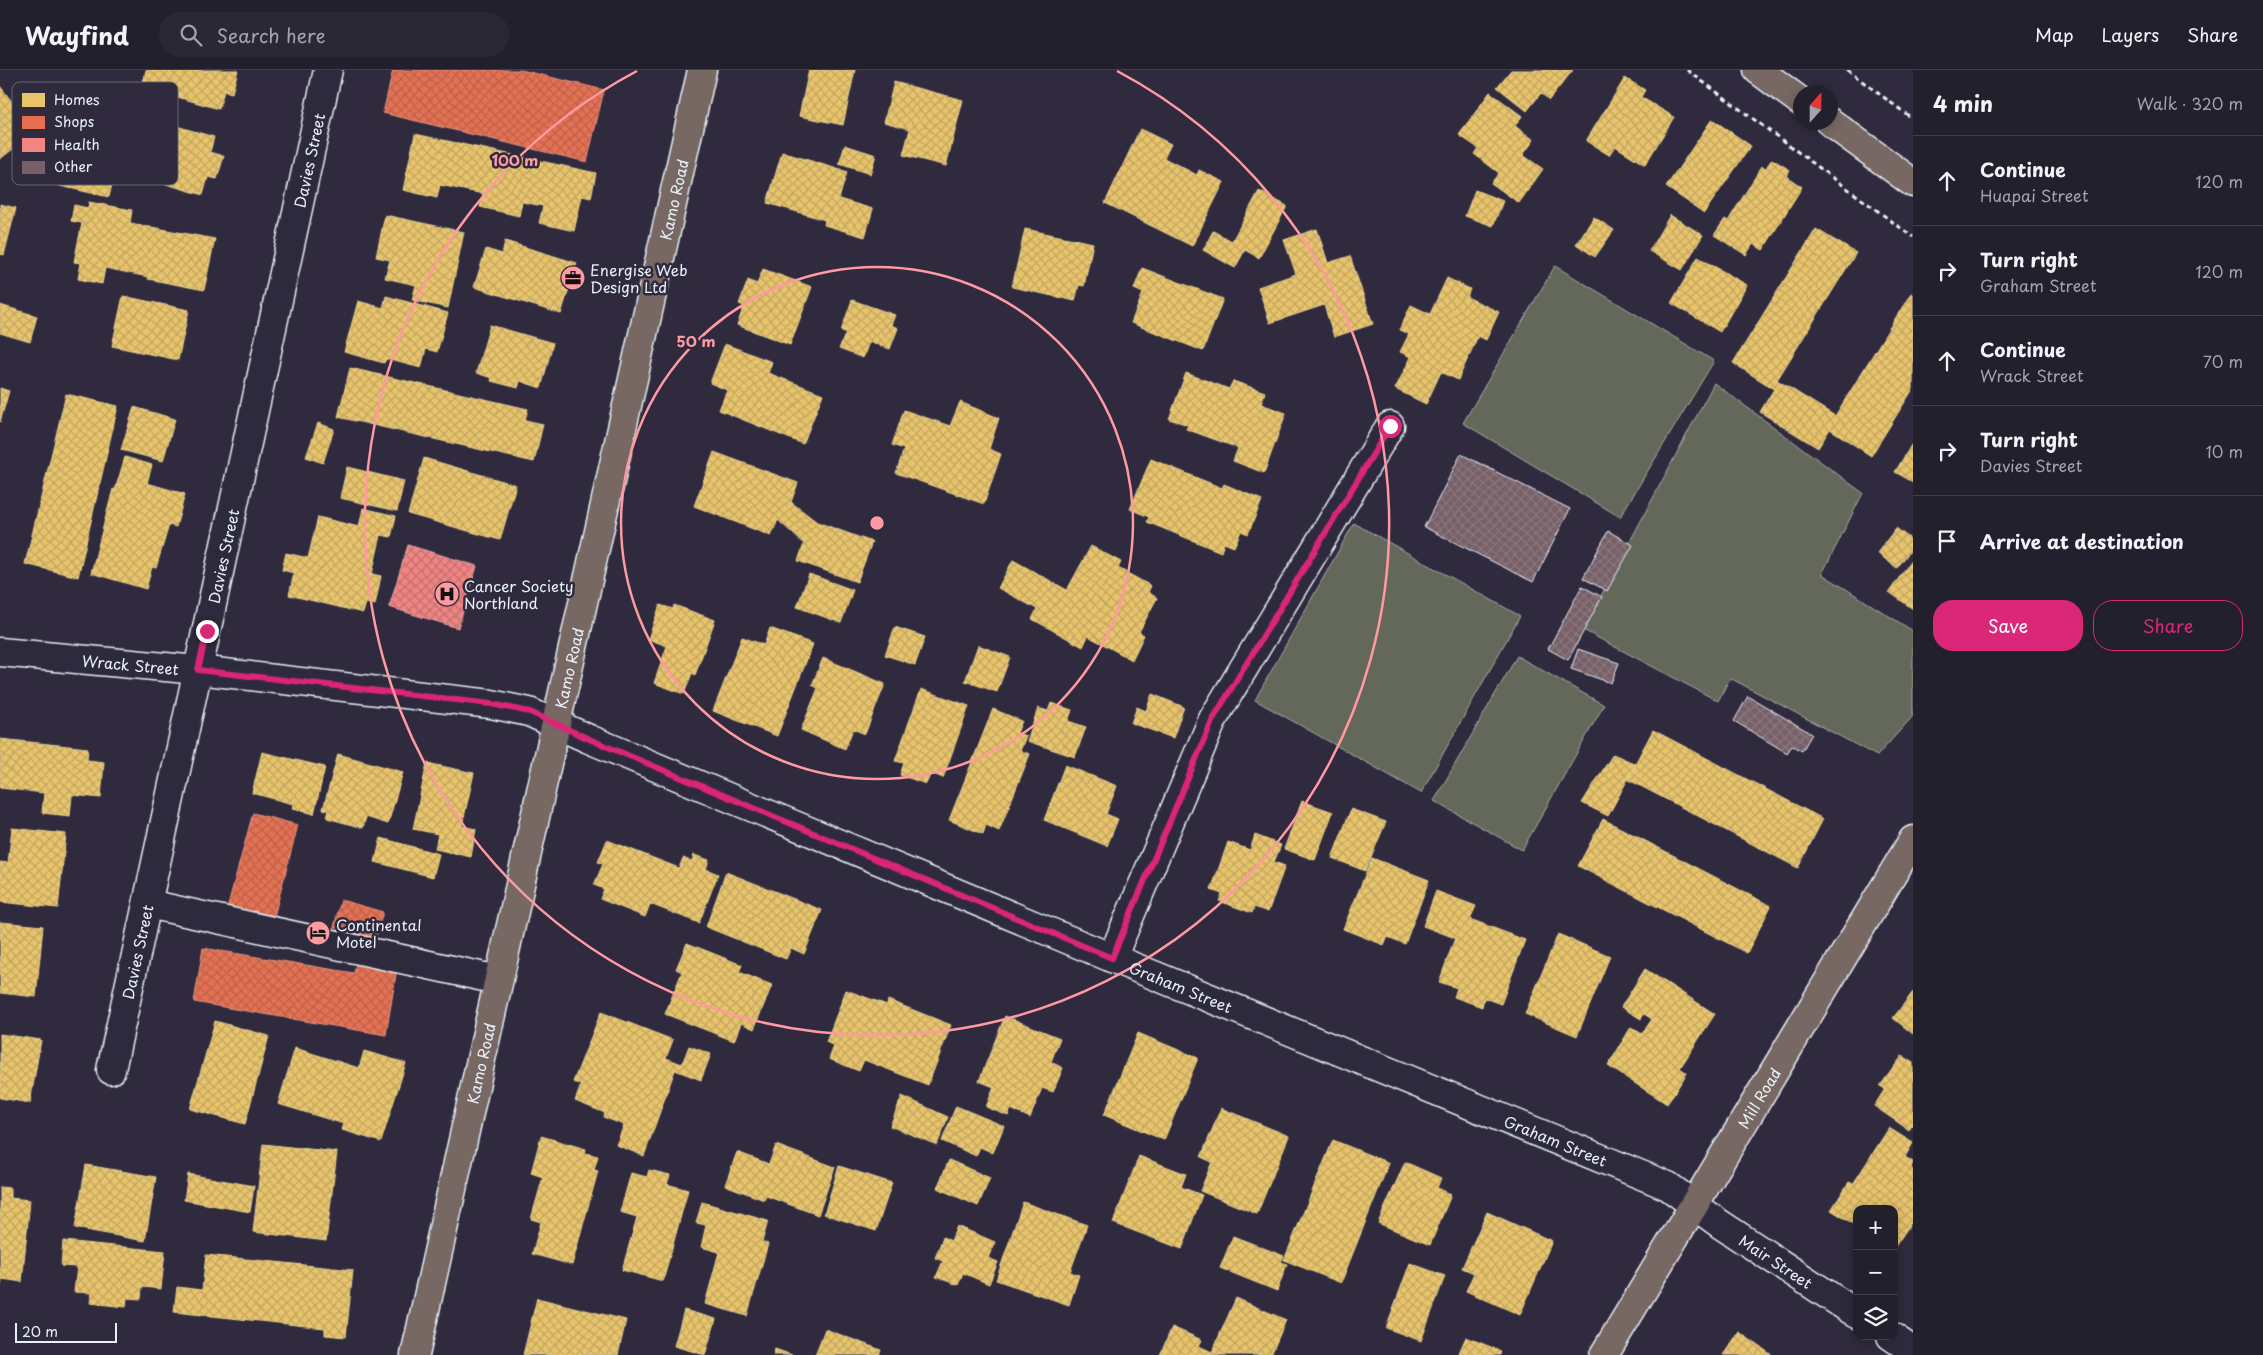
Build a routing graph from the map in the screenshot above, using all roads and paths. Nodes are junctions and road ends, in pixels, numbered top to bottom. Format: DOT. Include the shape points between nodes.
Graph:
graph roads {
  1 [pos="328,70"];
  2 [pos="702,70"];
  3 [pos="1687,70"];
  4 [pos="1758,70"];
  5 [pos="1847,70"];
  6 [pos="1793,96"];
  7 [pos="1913,119"];
  8 [pos="1838,128"];
  9 [pos="1913,183"];
  10 [pos="1913,238"];
  11 [pos="1390,426"];
  12 [pos="0,652"];
  13 [pos="198,670"];
  14 [pos="555,723"];
  15 [pos="1913,840"];
  16 [pos="148,904"];
  17 [pos="1112,958"];
  18 [pos="498,980"];
  19 [pos="111,1070"];
  20 [pos="1696,1205"];
  21 [pos="1853,1311"];
  22 [pos="1897,1340"];
  23 [pos="1913,1351"];
  24 [pos="415,1355"];
  25 [pos="1604,1355"];
  1 -- 13 [label="street, Davies Street"];
  2 -- 14 [label="main road, Kamo Road"];
  3 -- 10 [label="path"];
  4 -- 6 [label="main road"];
  5 -- 7 [label="path"];
  8 -- 9 [label="main road"];
  11 -- 17 [label="street" via="1213,719"];
  12 -- 13 [label="street, Wrack Street"];
  13 -- 14 [label="street, Wrack Street" via="491,704 530,712"];
  13 -- 16 [label="street, Davies Street"];
  14 -- 17 [label="street, Graham Street"];
  14 -- 18 [label="main road, Kamo Road"];
  15 -- 20 [label="main road, Mill Road"];
  16 -- 18 [label="street"];
  16 -- 19 [label="street, Davies Street"];
  17 -- 20 [label="street, Graham Street" via="1668,1186"];
  18 -- 24 [label="main road, Kamo Road"];
  20 -- 21 [label="street, Mair Street"];
  20 -- 25 [label="main road, Mill Road"];
  22 -- 23 [label="street"];
}
